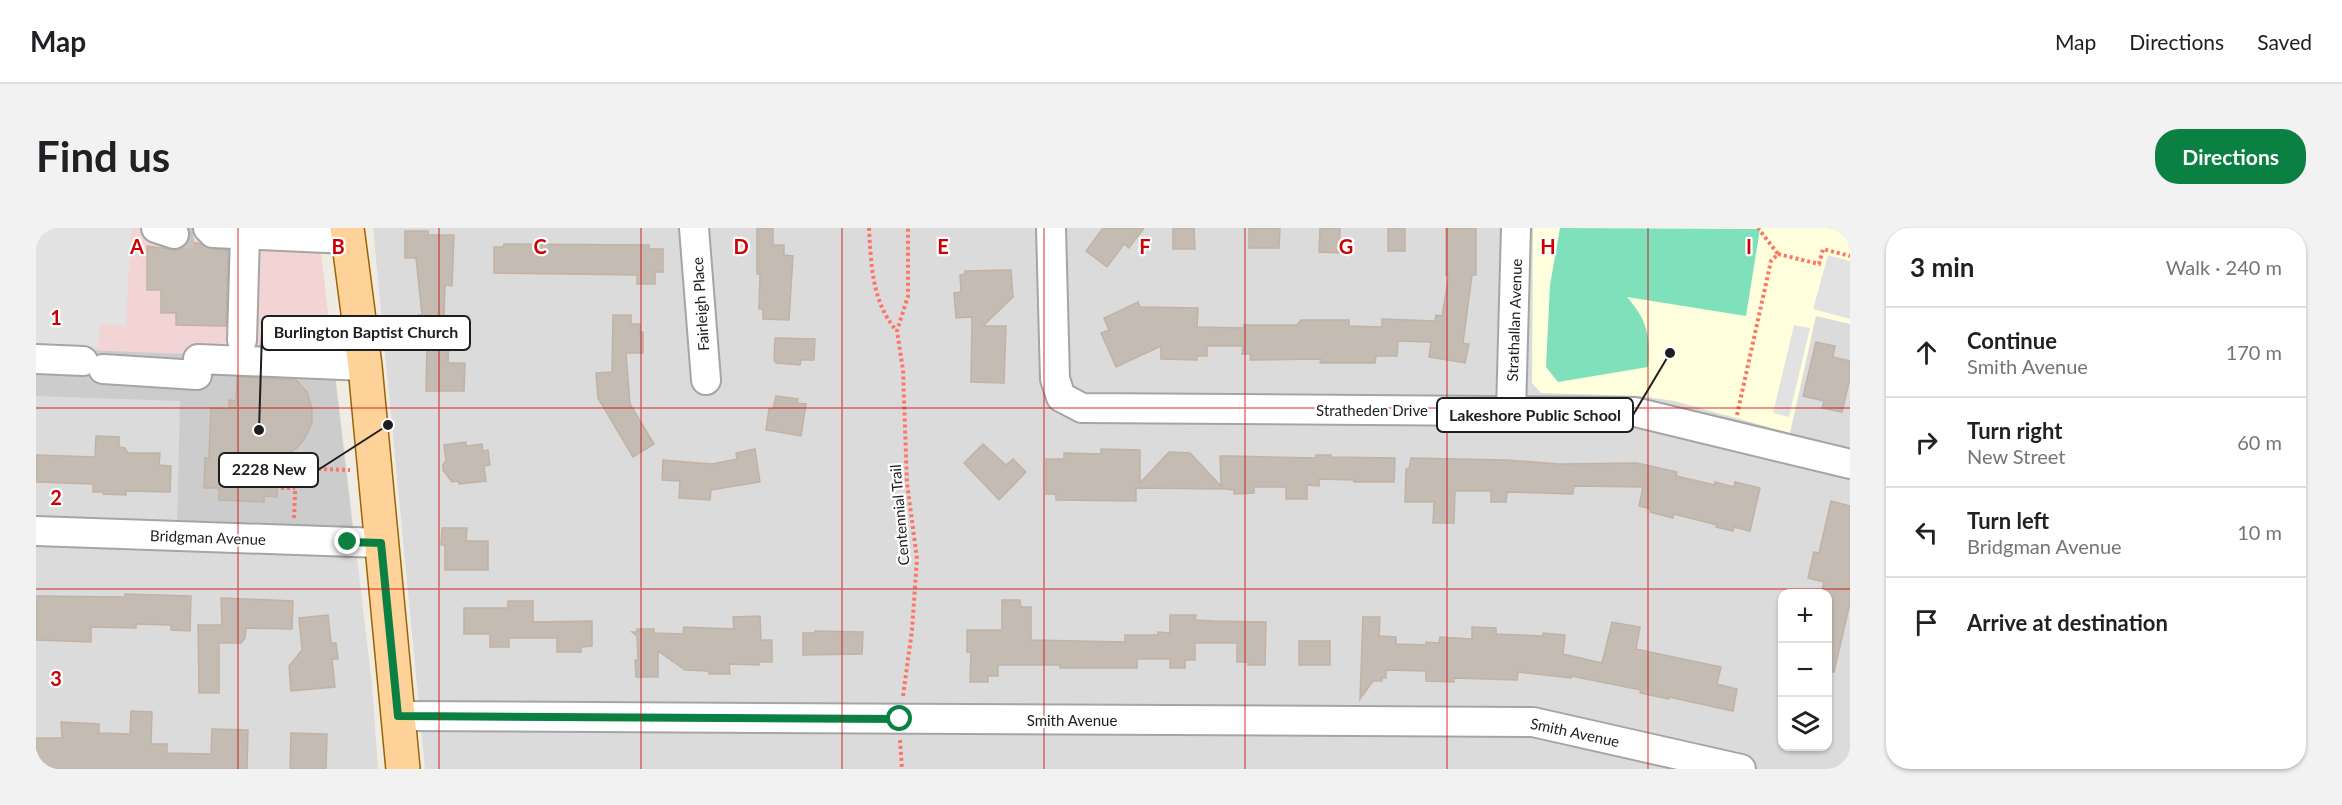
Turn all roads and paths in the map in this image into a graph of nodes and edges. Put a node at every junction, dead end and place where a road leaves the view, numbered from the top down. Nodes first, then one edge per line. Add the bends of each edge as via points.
1 (694, 228) edge
2 (869, 228) edge
3 (908, 228) edge
4 (1051, 228) edge
5 (1516, 228) edge
6 (1758, 228) edge
7 (189, 232) edge
8 (348, 233) edge
9 (245, 235) junction
10 (1778, 254) junction
11 (1850, 256) edge
12 (897, 331) junction
13 (242, 340) dead end
14 (36, 359) edge
15 (364, 366) junction
16 (706, 380) dead end
17 (1511, 412) junction
18 (1733, 435) junction
19 (1850, 464) edge
20 (258, 467) dead end
21 (296, 468) junction
22 (374, 471) junction
23 (281, 488) dead end
24 (295, 488) junction
25 (36, 531) edge
26 (293, 540) junction
27 (381, 543) junction
28 (398, 716) junction
29 (900, 719) junction
30 (403, 769) edge
31 (902, 769) edge
32 (1741, 769) edge

1 - 16 street, Fairleigh Place
2 - 12 path, Centennial Trail via 877,293 885,317
3 - 12 path, Centennial Trail via 909,296
4 - 17 street, Stratheden Drive via 1055,379 1060,397 1082,408
5 - 17 street, Strathallan Avenue
6 - 10 path
7 - 9 street
8 - 9 street
8 - 15 main road
9 - 13 street
10 - 11 path via 1819,264 1823,249
10 - 18 path via 1771,261
12 - 29 path, Centennial Trail via 903,370 907,483 917,559
14 - 15 street via 93,365
15 - 22 main road
17 - 18 street, Stratheden Drive via 1635,412
18 - 19 street, Stratheden Drive
20 - 21 path
21 - 22 path
21 - 24 path
22 - 27 main road
23 - 24 path
24 - 26 path
25 - 26 street, Bridgman Avenue
26 - 27 street, Bridgman Avenue
27 - 28 main road
28 - 29 street, Smith Avenue
28 - 30 main road
29 - 31 path, Centennial Trail
29 - 32 street, Smith Avenue via 1533,722

